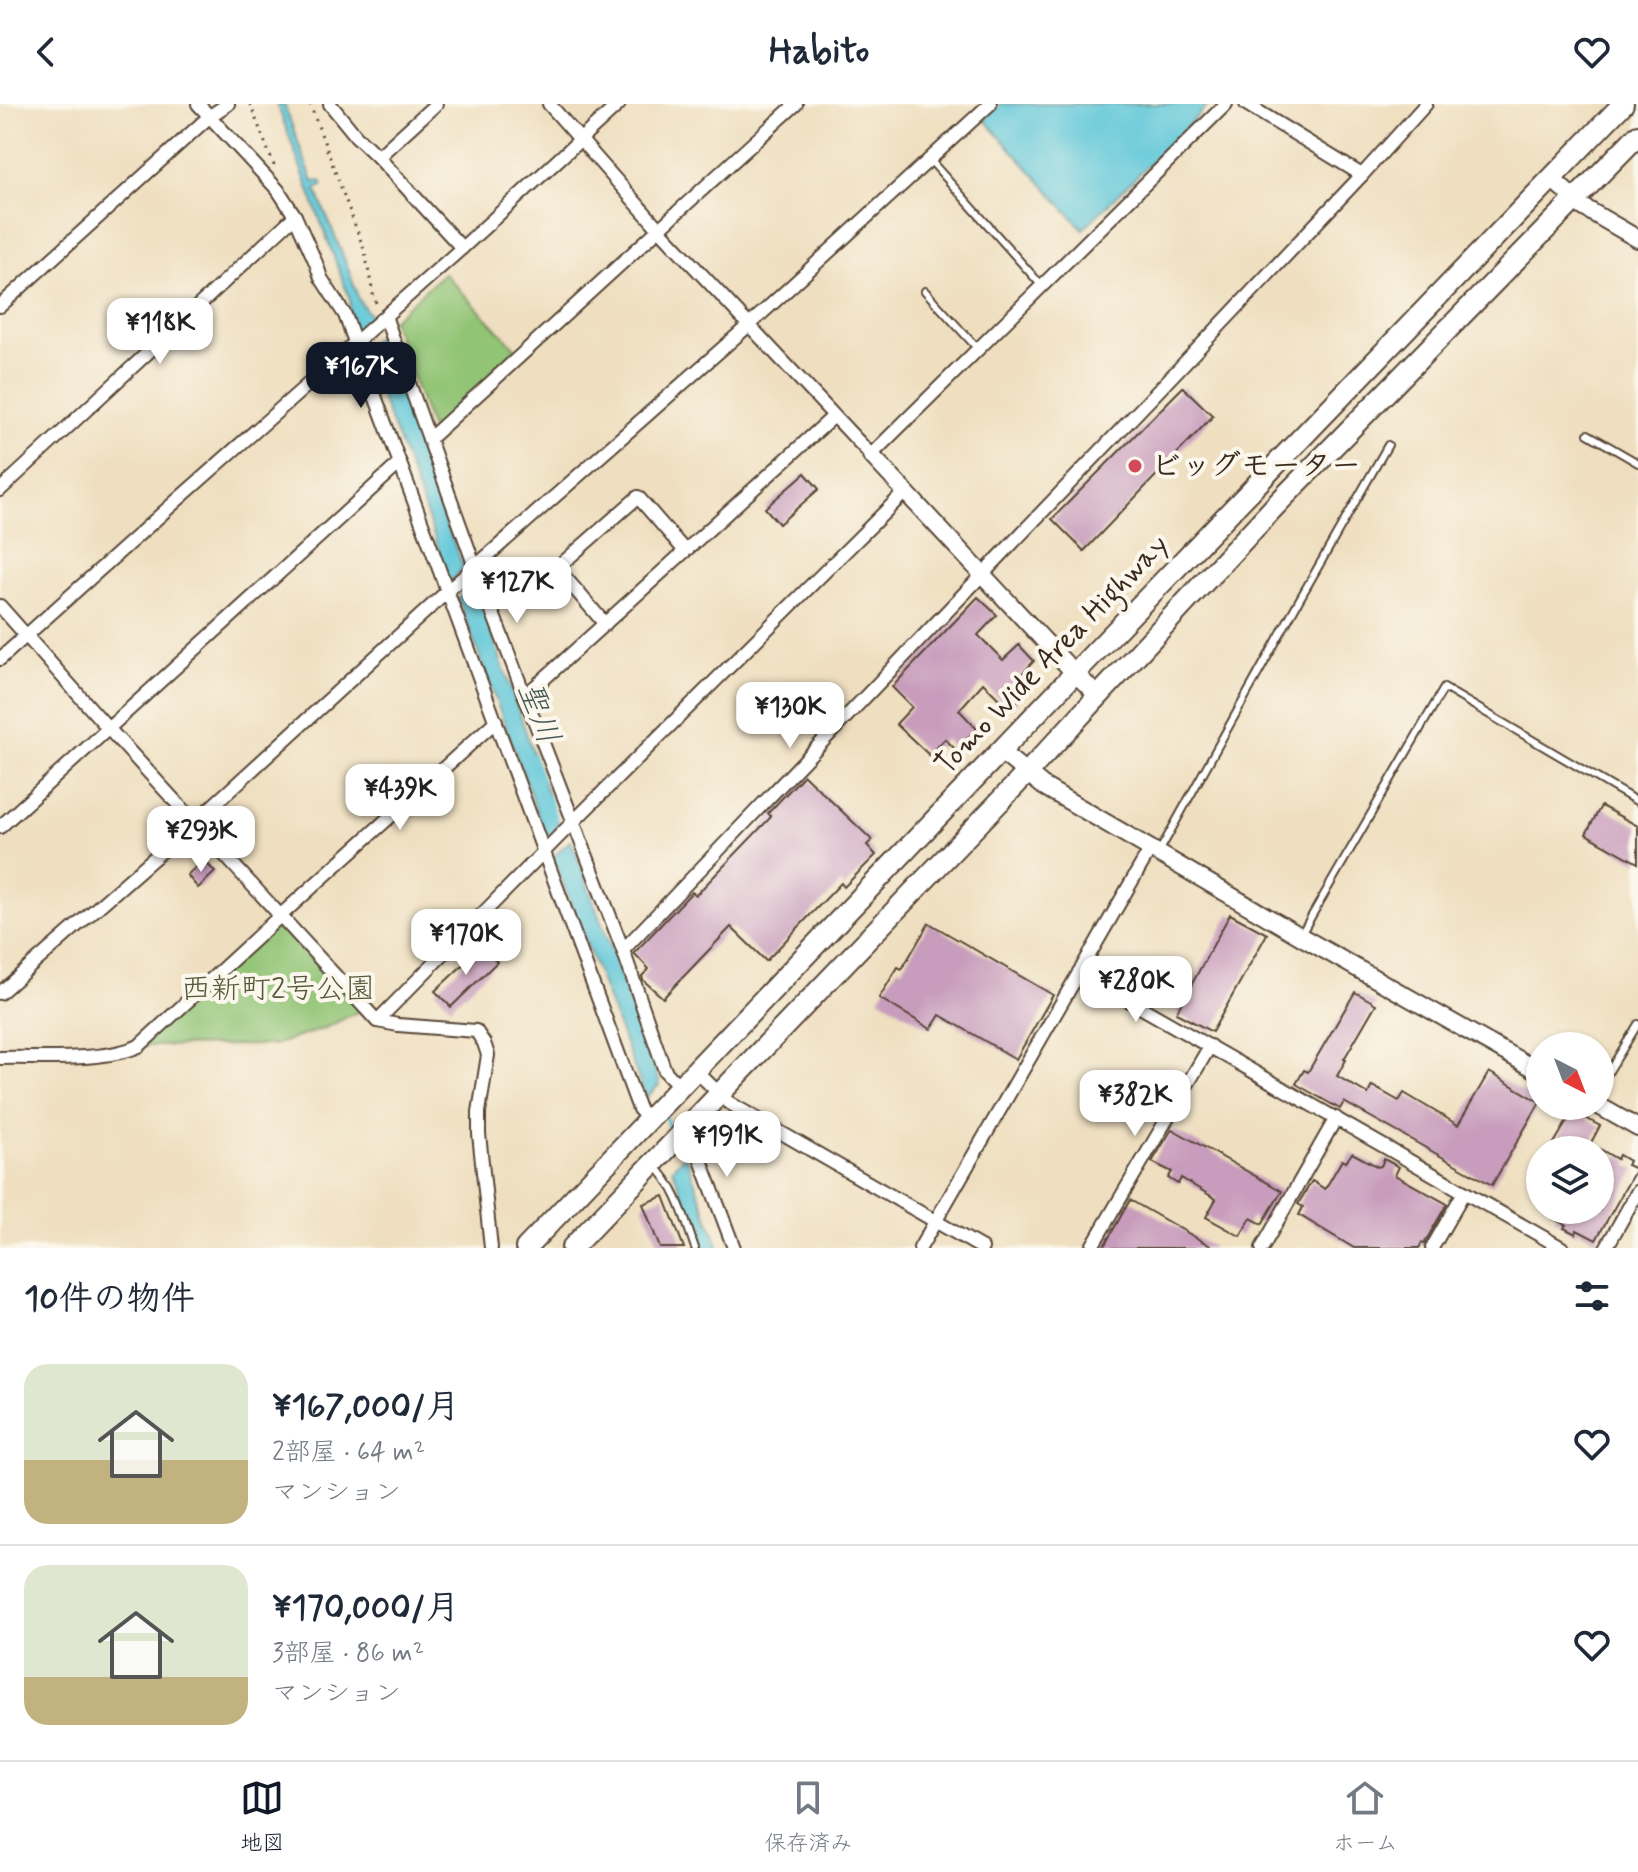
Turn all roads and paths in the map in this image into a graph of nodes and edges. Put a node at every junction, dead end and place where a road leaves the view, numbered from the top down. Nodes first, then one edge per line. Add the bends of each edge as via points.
1 (198, 104) edge
2 (228, 104) edge
3 (250, 104) edge
4 (310, 104) edge
5 (330, 104) edge
6 (436, 104) edge
7 (549, 104) edge
8 (619, 104) edge
9 (796, 104) edge
10 (990, 104) edge
11 (1226, 104) edge
12 (1246, 104) edge
13 (1407, 104) edge
14 (1623, 104) edge
15 (1422, 108) edge
16 (210, 116) junction
17 (1638, 135) edge
18 (581, 140) junction
19 (378, 157) junction
20 (930, 160) junction
21 (278, 174) dead end
22 (1362, 175) junction
23 (1551, 178) junction
24 (1575, 200) junction
25 (295, 216) junction
26 (659, 229) junction
27 (1638, 239) edge
28 (462, 248) junction
29 (1042, 286) junction
30 (925, 291) dead end
31 (0, 306) edge
32 (380, 321) junction
33 (749, 325) junction
34 (357, 342) junction
35 (978, 349) junction
36 (834, 416) junction
37 (1588, 434) dead end
38 (429, 439) junction
39 (1388, 445) dead end
40 (871, 455) junction
41 (400, 463) junction
42 (1638, 463) edge
43 (0, 490) edge
44 (905, 492) junction
45 (685, 551) junction
46 (473, 568) junction
47 (983, 575) junction
48 (449, 590) junction
49 (0, 606) edge
50 (605, 624) junction
51 (27, 636) junction
52 (0, 659) edge
53 (1075, 673) junction
54 (525, 696) junction
55 (1098, 696) junction
56 (496, 721) junction
57 (108, 728) junction
58 (1001, 752) junction
59 (1026, 774) junction
60 (1638, 802) edge
61 (195, 822) junction
62 (571, 825) junction
63 (0, 827) edge
64 (547, 849) junction
65 (1155, 850) junction
66 (280, 916) junction
67 (1300, 936) junction
68 (623, 950) junction
69 (1079, 972) junction
70 (0, 993) edge
71 (377, 1021) junction
72 (1638, 1024) edge
73 (1210, 1046) junction
74 (0, 1058) edge
75 (1614, 1063) edge
76 (1526, 1064) edge
77 (696, 1071) junction
78 (674, 1093) junction
79 (719, 1094) junction
80 (1614, 1114) edge
81 (1336, 1118) junction
82 (650, 1119) junction
83 (1638, 1128) edge
84 (684, 1130) junction
85 (658, 1158) junction
86 (1638, 1191) edge
87 (1464, 1192) junction
88 (935, 1221) junction
89 (491, 1248) edge
90 (526, 1248) edge
91 (572, 1248) edge
92 (695, 1248) edge
93 (734, 1248) edge
94 (920, 1248) edge
95 (982, 1248) edge
96 (1091, 1248) edge
97 (1262, 1248) edge
98 (1432, 1248) edge
99 (1562, 1248) edge
100 (1606, 1248) edge

1 - 16 street
2 - 16 street
3 - 21 path
4 - 32 path via 365,252
5 - 19 street
6 - 19 street
7 - 18 street
8 - 18 street
9 - 26 street
10 - 20 street
11 - 29 street
12 - 22 street
13 - 15 street
14 - 23 highway, Tomo Wide Area Highway
15 - 22 street
16 - 25 street
16 - 31 street
17 - 24 highway, Tomo Wide Area Highway
18 - 26 street
18 - 28 street
19 - 28 street
20 - 29 lane
20 - 33 street
22 - 47 street
23 - 24 street
23 - 53 highway, Tomo Wide Area Highway
24 - 27 street
24 - 55 highway, Tomo Wide Area Highway via 1275,506
25 - 34 street via 321,278
25 - 43 street
26 - 33 street
26 - 38 street
28 - 32 street
29 - 35 street
30 - 35 lane
32 - 34 street
32 - 38 street
33 - 36 street
33 - 46 street
34 - 41 street
34 - 51 street
35 - 40 street
36 - 40 street
36 - 45 street
37 - 42 lane
38 - 46 street
39 - 65 lane
40 - 44 street
41 - 48 street
41 - 57 street
44 - 47 street
44 - 62 street
45 - 50 street
45 - 50 street via 638,497 557,568
46 - 48 street
46 - 54 street
47 - 53 street
47 - 68 street
48 - 56 street
48 - 61 street
49 - 51 street
50 - 54 street
51 - 52 street
51 - 57 street
53 - 55 street
53 - 58 highway, Tomo Wide Area Highway
54 - 62 street
55 - 59 highway, Tomo Wide Area Highway
56 - 64 street
56 - 66 street
57 - 61 street
57 - 63 street
58 - 59 street
58 - 77 highway, Tomo Wide Area Highway
59 - 65 street
59 - 79 highway, Tomo Wide Area Highway
60 - 67 lane via 1444,688
61 - 66 street
61 - 70 street
62 - 64 street
62 - 68 street
64 - 71 street
64 - 82 street via 639,1109
65 - 67 street
65 - 69 street
66 - 71 street
66 - 74 street via 139,1046 123,1053
67 - 76 street
68 - 78 street
69 - 73 street
69 - 88 street
71 - 89 street via 476,1031 484,1043 488,1055 479,1134
72 - 75 lane
73 - 81 street
73 - 96 street
77 - 78 highway, Tomo Wide Area Highway
77 - 79 street
78 - 82 highway, Tomo Wide Area Highway
79 - 84 highway, Tomo Wide Area Highway
79 - 88 street
80 - 83 street
81 - 87 street
81 - 97 street
82 - 90 highway, Tomo Wide Area Highway
84 - 85 highway, Tomo Wide Area Highway
84 - 93 street via 693,1139
85 - 91 highway, Tomo Wide Area Highway
85 - 92 lane
86 - 100 street
87 - 98 street
87 - 99 street
88 - 94 street
88 - 95 street

